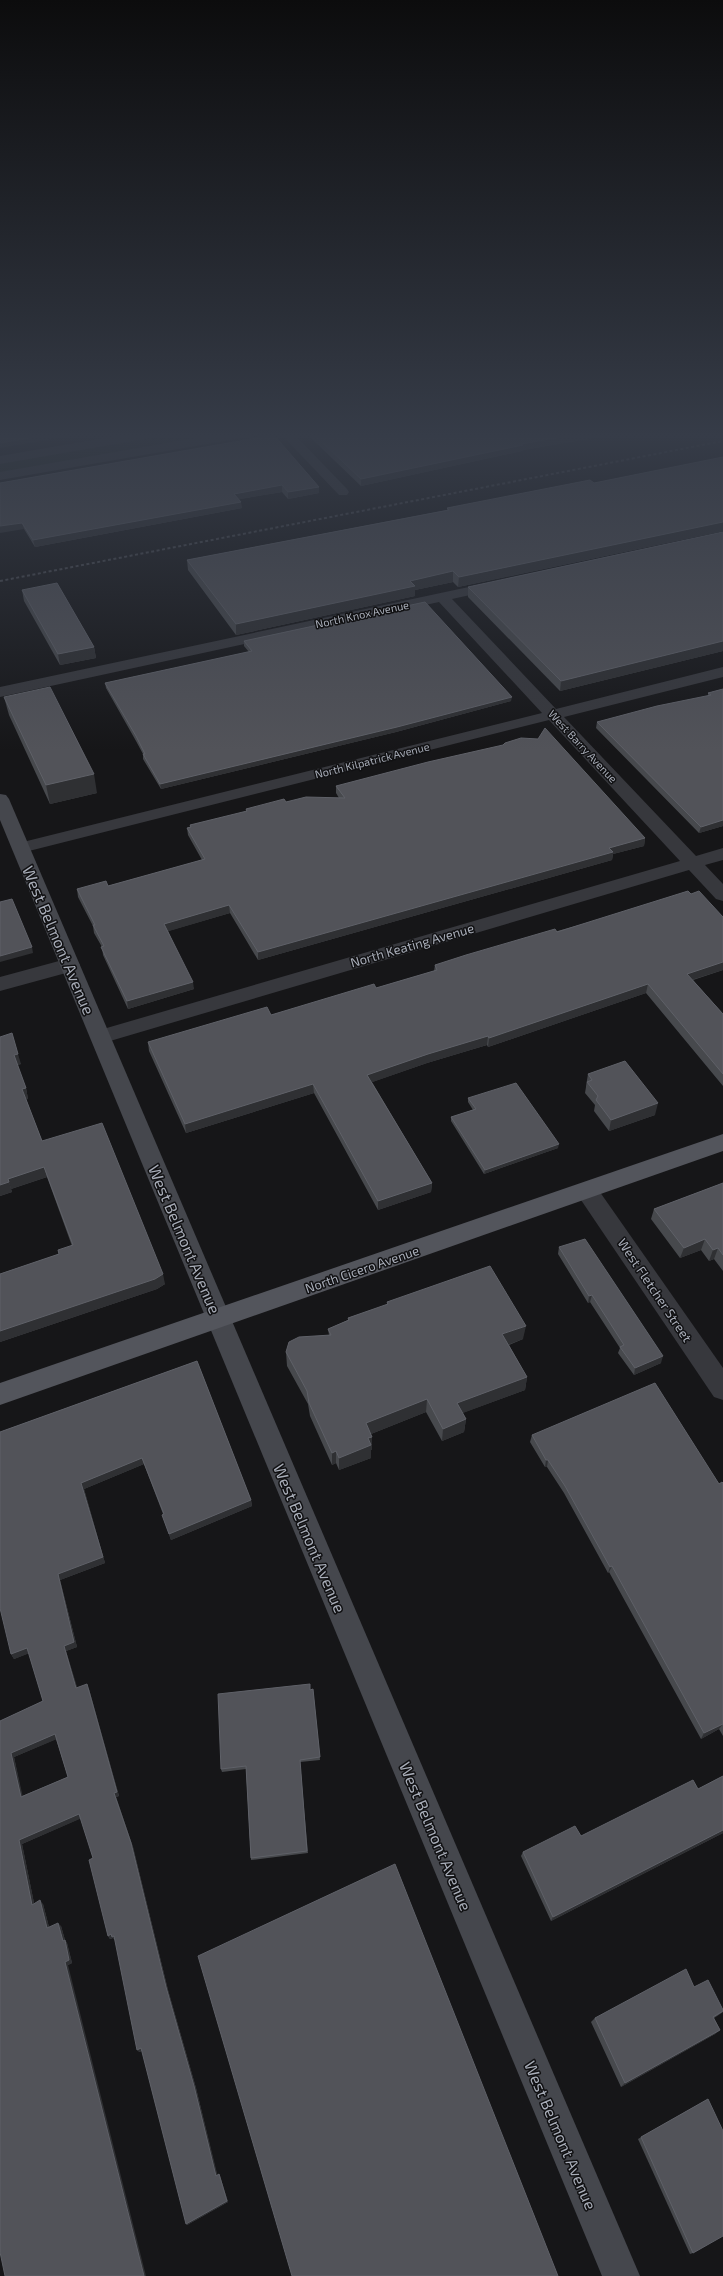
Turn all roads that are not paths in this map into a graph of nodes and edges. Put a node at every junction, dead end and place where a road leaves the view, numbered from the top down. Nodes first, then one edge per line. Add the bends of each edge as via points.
1 (512, 582) edge
2 (442, 597) junction
3 (723, 672) edge
4 (0, 692) edge
5 (553, 715) junction
6 (0, 799) edge
7 (21, 848) junction
8 (723, 854) edge
9 (693, 863) junction
10 (723, 894) edge
11 (70, 965) junction
12 (0, 984) edge
13 (100, 1037) junction
14 (723, 1142) edge
15 (587, 1190) junction
16 (218, 1320) junction
17 (723, 1389) edge
18 (0, 1394) edge
19 (621, 2276) edge

1 - 2 street, North Knox Avenue
2 - 4 street, North Knox Avenue
2 - 5 street, West Barry Avenue
3 - 5 street, North Kilpatrick Avenue
5 - 7 street, North Kilpatrick Avenue
5 - 9 street, West Barry Avenue
6 - 7 main road, West Belmont Avenue
7 - 11 main road, West Belmont Avenue
8 - 9 street, North Keating Avenue
9 - 10 street, West Barry Avenue
9 - 13 street, North Keating Avenue
11 - 12 street
11 - 13 main road, West Belmont Avenue
13 - 16 main road, West Belmont Avenue
14 - 15 main road, North Cicero Avenue
15 - 16 main road, North Cicero Avenue
15 - 17 street, West Fletcher Street
16 - 18 main road, North Cicero Avenue
16 - 19 main road, West Belmont Avenue

